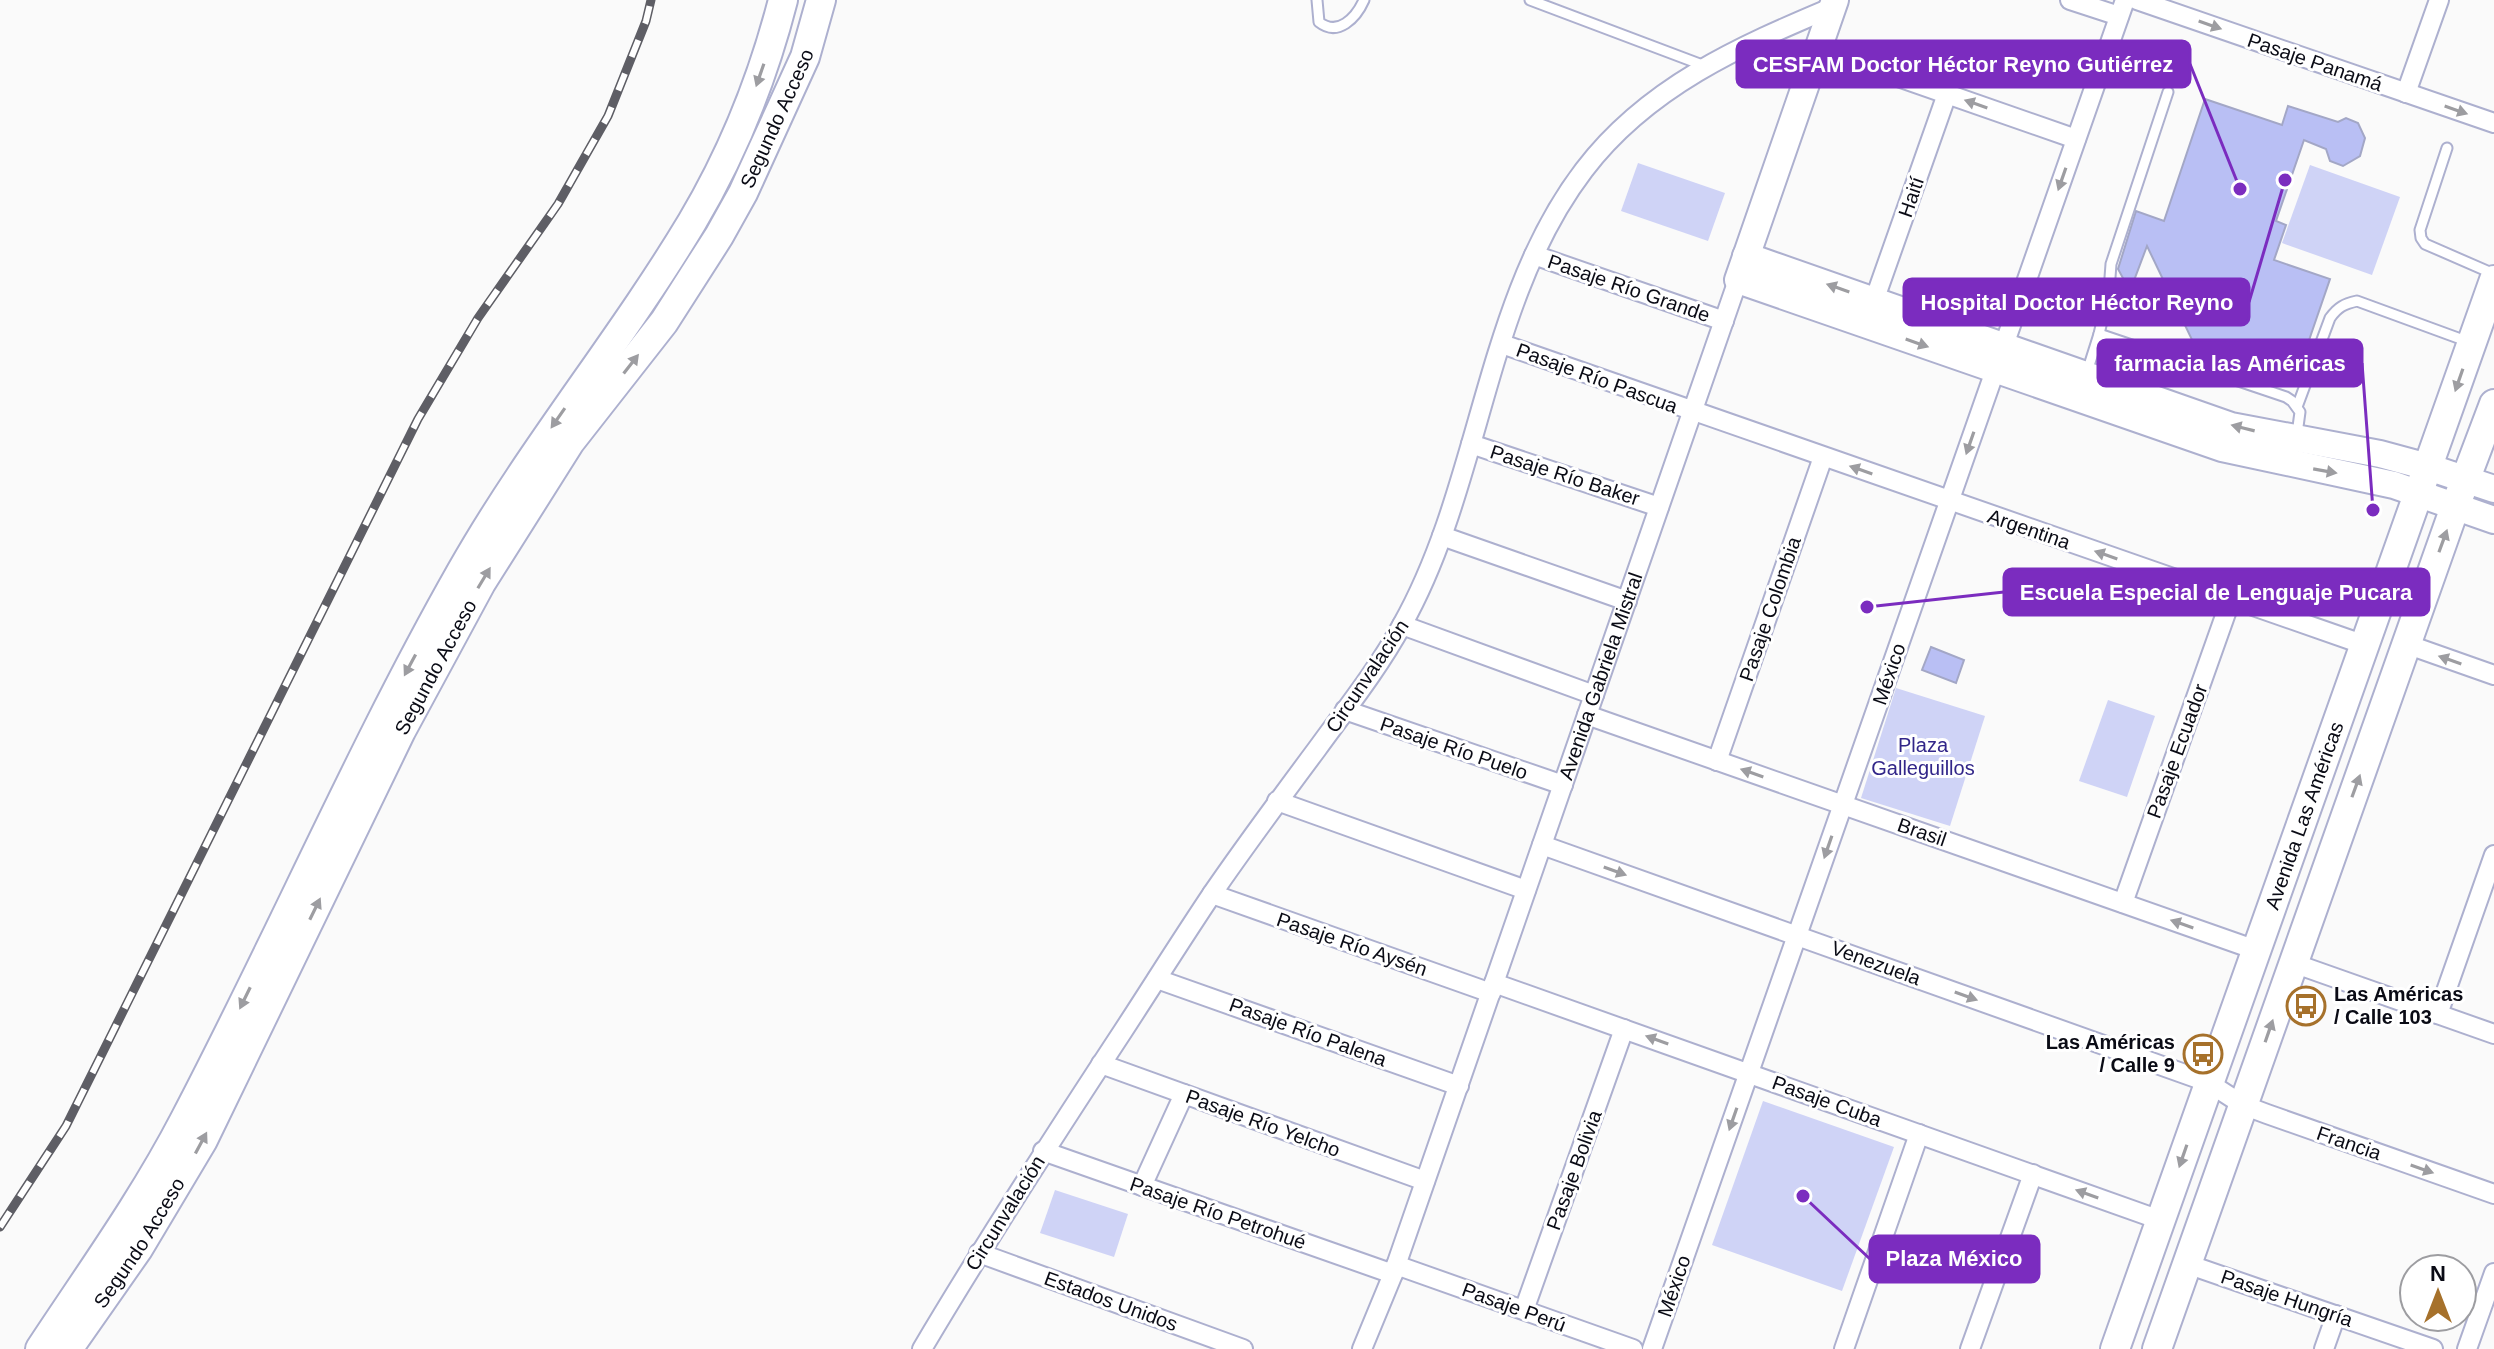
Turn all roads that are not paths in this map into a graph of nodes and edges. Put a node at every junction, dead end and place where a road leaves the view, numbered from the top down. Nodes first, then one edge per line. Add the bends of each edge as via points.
1 (783, 0) edge
2 (821, 0) edge
3 (1317, 0) edge
4 (1364, 0) edge
5 (1530, 0) edge
6 (2070, 0) edge
7 (2137, 0) edge
8 (2439, 0) edge
9 (1834, 4) edge
10 (2122, 8) edge
11 (1818, 49) junction
12 (1705, 66) junction
13 (2168, 92) dead end
14 (2406, 93) junction
15 (1947, 94) junction
16 (2494, 123) edge
17 (2076, 139) junction
18 (2447, 148) dead end
19 (1534, 255) junction
20 (1742, 268) junction
21 (2494, 274) edge
22 (2494, 280) edge
23 (1874, 301) junction
24 (1724, 321) junction
25 (2099, 334) junction
26 (2472, 343) junction
27 (1502, 344) junction
28 (2000, 358) junction
29 (2086, 375) junction
30 (2494, 404) edge
31 (2297, 407) junction
32 (1692, 412) junction
33 (1471, 444) junction
34 (2292, 452) junction
35 (1823, 457) junction
36 (2465, 479) junction
37 (2424, 480) junction
38 (2494, 489) edge
39 (1949, 501) junction
40 (1659, 507) junction
41 (2455, 507) junction
42 (2494, 520) edge
43 (1442, 536) junction
44 (2231, 599) junction
45 (1627, 601) junction
46 (1402, 625) junction
47 (2406, 644) junction
48 (2365, 645) junction
49 (2494, 675) edge
50 (1594, 695) junction
51 (1345, 710) junction
52 (1587, 715) junction
53 (1717, 761) junction
54 (1563, 785) junction
55 (1277, 801) junction
56 (1843, 805) junction
57 (1542, 845) junction
58 (2494, 855) edge
59 (1526, 890) junction
60 (1212, 894) junction
61 (2123, 903) junction
62 (1797, 936) junction
63 (2256, 950) junction
64 (2293, 963) junction
65 (1157, 979) junction
66 (1493, 988) junction
67 (2438, 1014) junction
68 (1624, 1029) junction
69 (2494, 1034) edge
70 (1101, 1064) junction
71 (1749, 1073) junction
72 (2209, 1083) junction
73 (1459, 1086) junction
74 (1184, 1094) junction
75 (2243, 1105) junction
76 (1919, 1134) junction
77 (1043, 1151) junction
78 (2033, 1174) junction
79 (1425, 1181) junction
80 (1142, 1186) junction
81 (2494, 1194) edge
82 (2160, 1220) junction
83 (979, 1253) junction
84 (2187, 1264) junction
85 (1395, 1269) junction
86 (2494, 1273) edge
87 (1524, 1310) junction
88 (2336, 1315) junction
89 (40, 1349) edge
90 (68, 1349) edge
91 (922, 1349) edge
92 (1243, 1349) edge
93 (1362, 1349) edge
94 (1633, 1349) edge
95 (1652, 1349) edge
96 (1844, 1349) edge
97 (1970, 1349) edge
98 (2115, 1349) edge
99 (2157, 1349) edge
100 (2324, 1349) edge
101 (2433, 1349) edge
102 (2467, 1349) edge

1 -> 89 main road, Segundo Acceso via 755,91 693,221 462,570 394,695 186,1118 128,1219
90 -> 2 main road, Segundo Acceso via 138,1249 203,1140 401,731 481,583 570,442 664,322 719,236 805,57
3 - 4 lane via 1319,22 1336,28
5 - 12 lane
6 - 10 street
7 -> 14 street, Pasaje Panamá
8 - 14 street
9 - 11 street, Avenida Gabriela Mistral
9 - 12 street, Circunvalación
10 - 17 street, México
11 - 15 street
11 - 20 street, Avenida Gabriela Mistral
12 - 19 street, Circunvalación via 1653,101 1606,144 1566,196
13 - 25 lane via 2111,264
14 -> 16 street, Pasaje Panamá
17 -> 15 street
15 - 23 street, Haití
17 -> 28 street, México
18 - 21 lane via 2421,238
19 - 24 street, Pasaje Río Grande
19 - 27 street, Circunvalación
23 -> 20 street
20 - 24 street, Avenida Gabriela Mistral
20 -> 28 street
22 - 26 main road, Avenida Las Américas
23 - 28 street
24 - 32 street, Avenida Gabriela Mistral
25 - 29 lane
25 - 31 lane via 2286,397
26 - 31 lane via 2357,301 2346,303 2330,318
26 -> 37 main road, Avenida Las Américas
27 - 32 street, Pasaje Río Pascua
27 - 33 street, Circunvalación
28 - 29 street
28 - 34 street via 2222,448
28 -> 39 street, México
34 -> 29 street
30 - 36 main road, Avenida Las Américas
31 - 34 lane via 2300,418
32 - 35 street, Argentina
32 - 40 street, Avenida Gabriela Mistral
33 - 40 street, Pasaje Río Baker
33 - 43 street, Circunvalación
34 - 37 street via 2380,454
39 -> 35 street, Argentina
35 - 53 street, Pasaje Colombia
36 - 37 street
36 - 38 street
36 - 41 main road, Avenida Las Américas
37 - 41 street
37 - 48 main road, Avenida Las Américas
44 -> 39 street, Argentina
39 - 56 street, México
40 - 45 street, Avenida Gabriela Mistral
41 - 42 street
47 -> 41 main road, Avenida Las Américas
43 - 45 street
43 - 46 street, Circunvalación
44 - 48 street, Argentina
44 - 61 street, Pasaje Ecuador
45 - 50 street, Avenida Gabriela Mistral
46 - 50 street
46 - 51 street, Circunvalación
49 -> 47 street
64 -> 47 main road, Avenida Las Américas
48 - 63 main road, Avenida Las Américas
50 - 52 street, Avenida Gabriela Mistral
51 - 54 street, Pasaje Río Puelo
51 - 55 street, Circunvalación
52 - 53 street, Brasil
52 - 54 street, Avenida Gabriela Mistral
56 -> 53 street, Brasil
54 - 57 street, Avenida Gabriela Mistral
55 - 59 street
55 - 60 street, Circunvalación
56 - 61 street, Brasil
56 -> 62 street, México
57 - 59 street, Avenida Gabriela Mistral
57 -> 62 street, Venezuela
58 - 67 street
59 - 66 street, Avenida Gabriela Mistral
60 - 65 street, Circunvalación
60 - 66 street, Pasaje Río Aysén
63 -> 61 street, Brasil
62 - 71 street, México
62 -> 72 street, Venezuela
63 - 72 main road, Avenida Las Américas
64 - 67 street
75 -> 64 main road, Avenida Las Américas
65 - 70 street, Circunvalación
65 - 73 street, Pasaje Río Palena
66 - 68 street, Pasaje Cuba
66 - 73 street, Avenida Gabriela Mistral
67 - 69 street
71 -> 68 street, Pasaje Cuba
68 - 87 street, Pasaje Bolivia
70 - 74 street, Pasaje Río Yelcho
70 - 77 street, Circunvalación
71 - 76 street, Pasaje Cuba
71 -> 95 street, México
72 - 75 street, Francia
72 -> 82 main road, Avenida Las Américas
73 - 79 street, Avenida Gabriela Mistral
74 - 79 street, Pasaje Río Yelcho
74 - 80 street
75 -> 81 street, Francia
75 - 84 main road, Avenida Las Américas
76 - 78 street, Pasaje Cuba
76 - 96 street
77 - 80 street, Pasaje Río Petrohué
77 - 83 street, Circunvalación
82 -> 78 street, Pasaje Cuba
78 - 97 street
79 - 85 street, Avenida Gabriela Mistral
80 - 85 street, Pasaje Río Petrohué
82 - 98 main road, Avenida Las Américas
83 - 91 street, Circunvalación
83 - 92 street, Estados Unidos
84 - 88 street, Pasaje Hungría
84 - 99 main road, Avenida Las Américas
85 - 87 street, Pasaje Perú
85 - 93 street, Avenida Gabriela Mistral
86 - 102 street
87 - 94 street, Pasaje Perú
88 - 100 street
88 - 101 street, Pasaje Hungría

